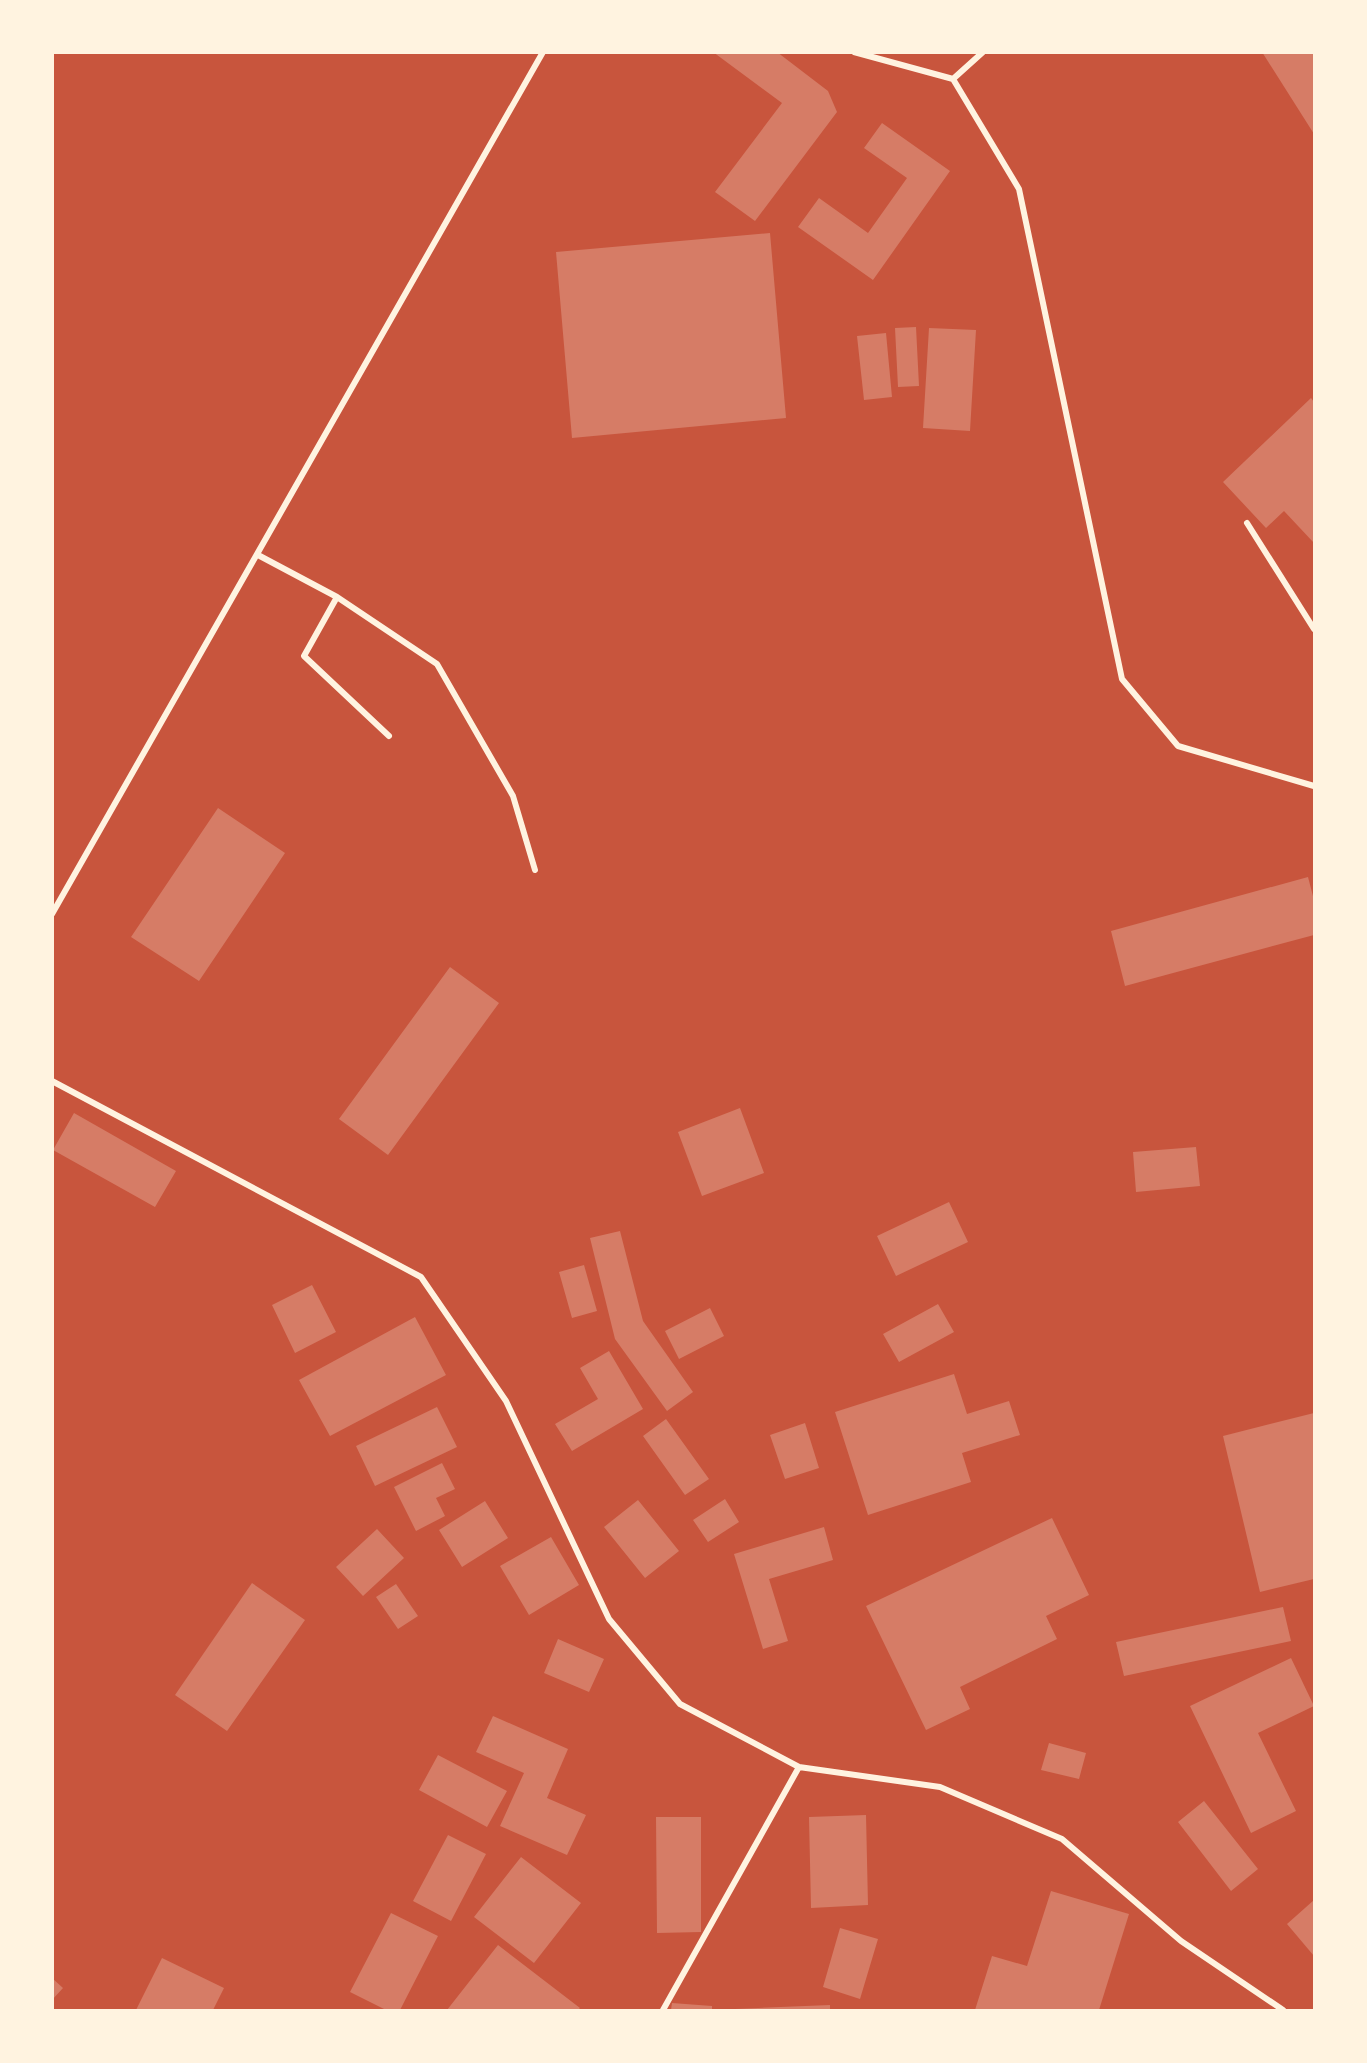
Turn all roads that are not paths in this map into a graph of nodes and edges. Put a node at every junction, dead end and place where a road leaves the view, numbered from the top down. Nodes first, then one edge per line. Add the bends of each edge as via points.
1 (543, 52) edge
2 (854, 52) edge
3 (983, 52) edge
4 (953, 79) junction
5 (1247, 523) dead end
6 (258, 555) junction
7 (337, 597) junction
8 (1314, 629) edge
9 (389, 736) dead end
10 (1314, 786) edge
11 (535, 870) dead end
12 (52, 914) edge
13 (52, 1081) edge
14 (799, 1767) junction
15 (663, 2010) edge
16 (1283, 2010) edge

1 - 6 street
2 - 4 street
3 - 4 street
4 - 10 street via 1019,189 1122,679 1178,746
5 - 8 street
6 - 7 street
6 - 12 street
7 - 9 street via 304,656
7 - 11 street via 437,664 513,796
13 - 14 street via 421,1277 506,1401 609,1619 680,1704
14 - 15 street
14 - 16 street via 940,1787 1062,1839 1181,1941

